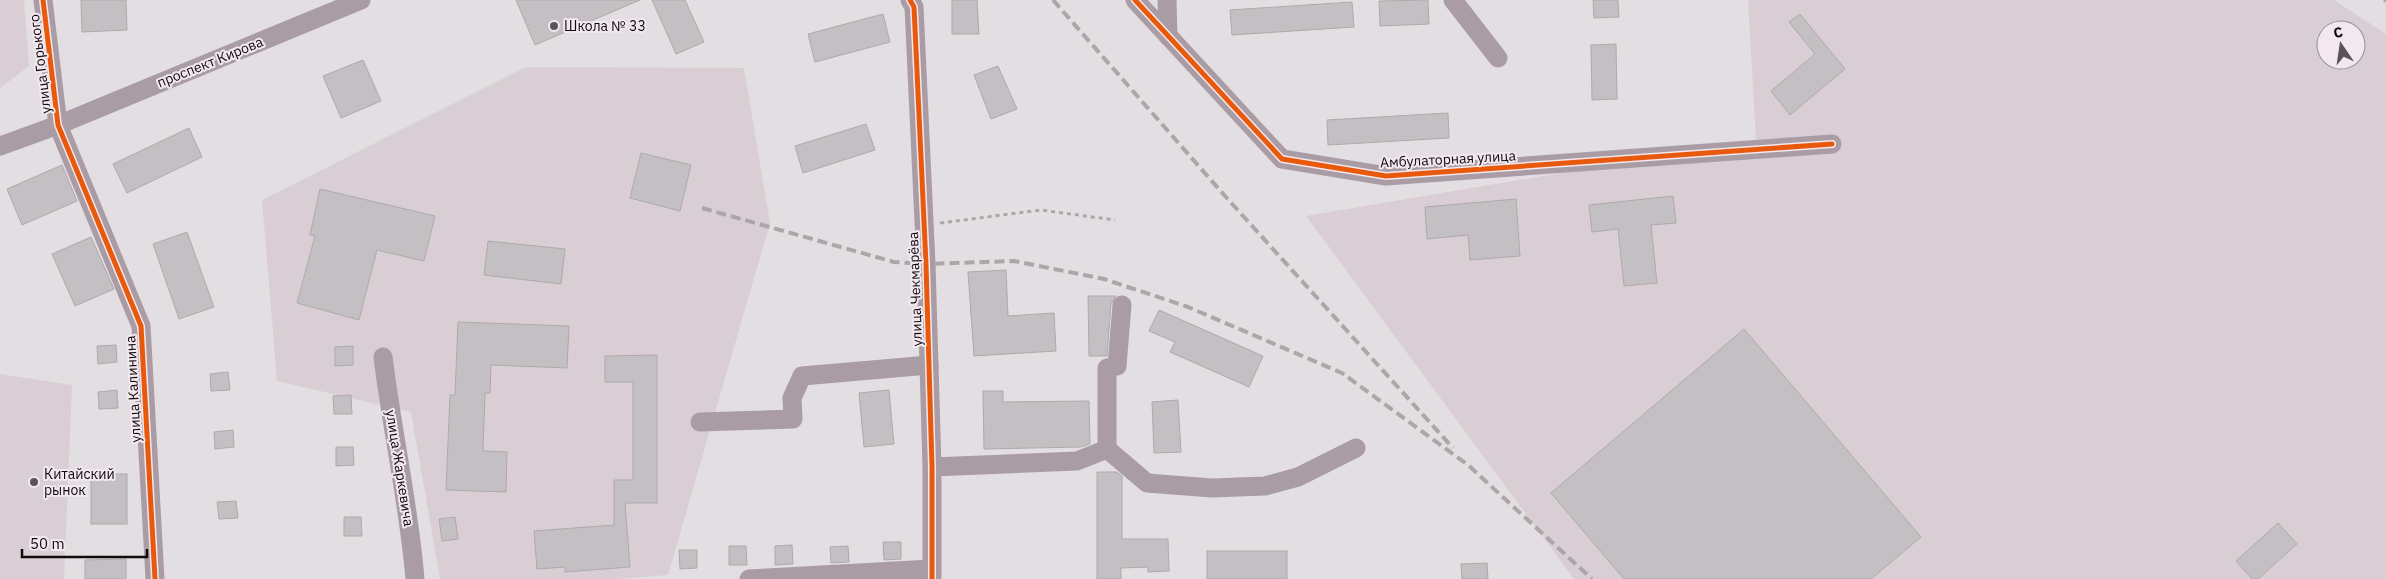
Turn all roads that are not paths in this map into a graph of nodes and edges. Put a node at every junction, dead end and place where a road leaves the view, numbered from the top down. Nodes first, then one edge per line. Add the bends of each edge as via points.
1 (43, 0) edge
2 (361, 0) edge
3 (910, 0) edge
4 (1135, 0) edge
5 (1167, 0) edge
6 (1453, 0) edge
7 (1168, 36) junction
8 (1498, 58) dead end
9 (58, 125) junction
10 (1832, 144) dead end
11 (0, 146) edge
12 (1122, 305) dead end
13 (383, 357) dead end
14 (929, 365) junction
15 (700, 422) dead end
16 (1356, 448) dead end
17 (1107, 449) junction
18 (932, 468) junction
19 (931, 574) edge
20 (155, 579) edge
21 (415, 579) edge
22 (750, 579) edge

1 - 9 street, улица Горького
2 - 9 street, проспект Кирова
3 - 14 street, улица Чекмарёва via 914,7
4 - 7 street, Амбулаторная улица
5 - 7 street
6 - 8 street
7 - 10 street, Амбулаторная улица via 1282,160 1386,176
9 - 11 street, проспект Кирова
9 - 20 street, улица Калинина via 141,326
12 - 17 street via 1117,366 1107,368
13 - 21 street, улица Жаркевича via 392,429 412,538
14 - 15 street via 802,376 792,398 793,419
14 - 18 street, улица Чекмарёва
16 - 17 street via 1298,476 1265,486 1212,488 1147,483
17 - 18 street via 1077,461
18 - 19 street, улица Чекмарёва
19 - 22 street

